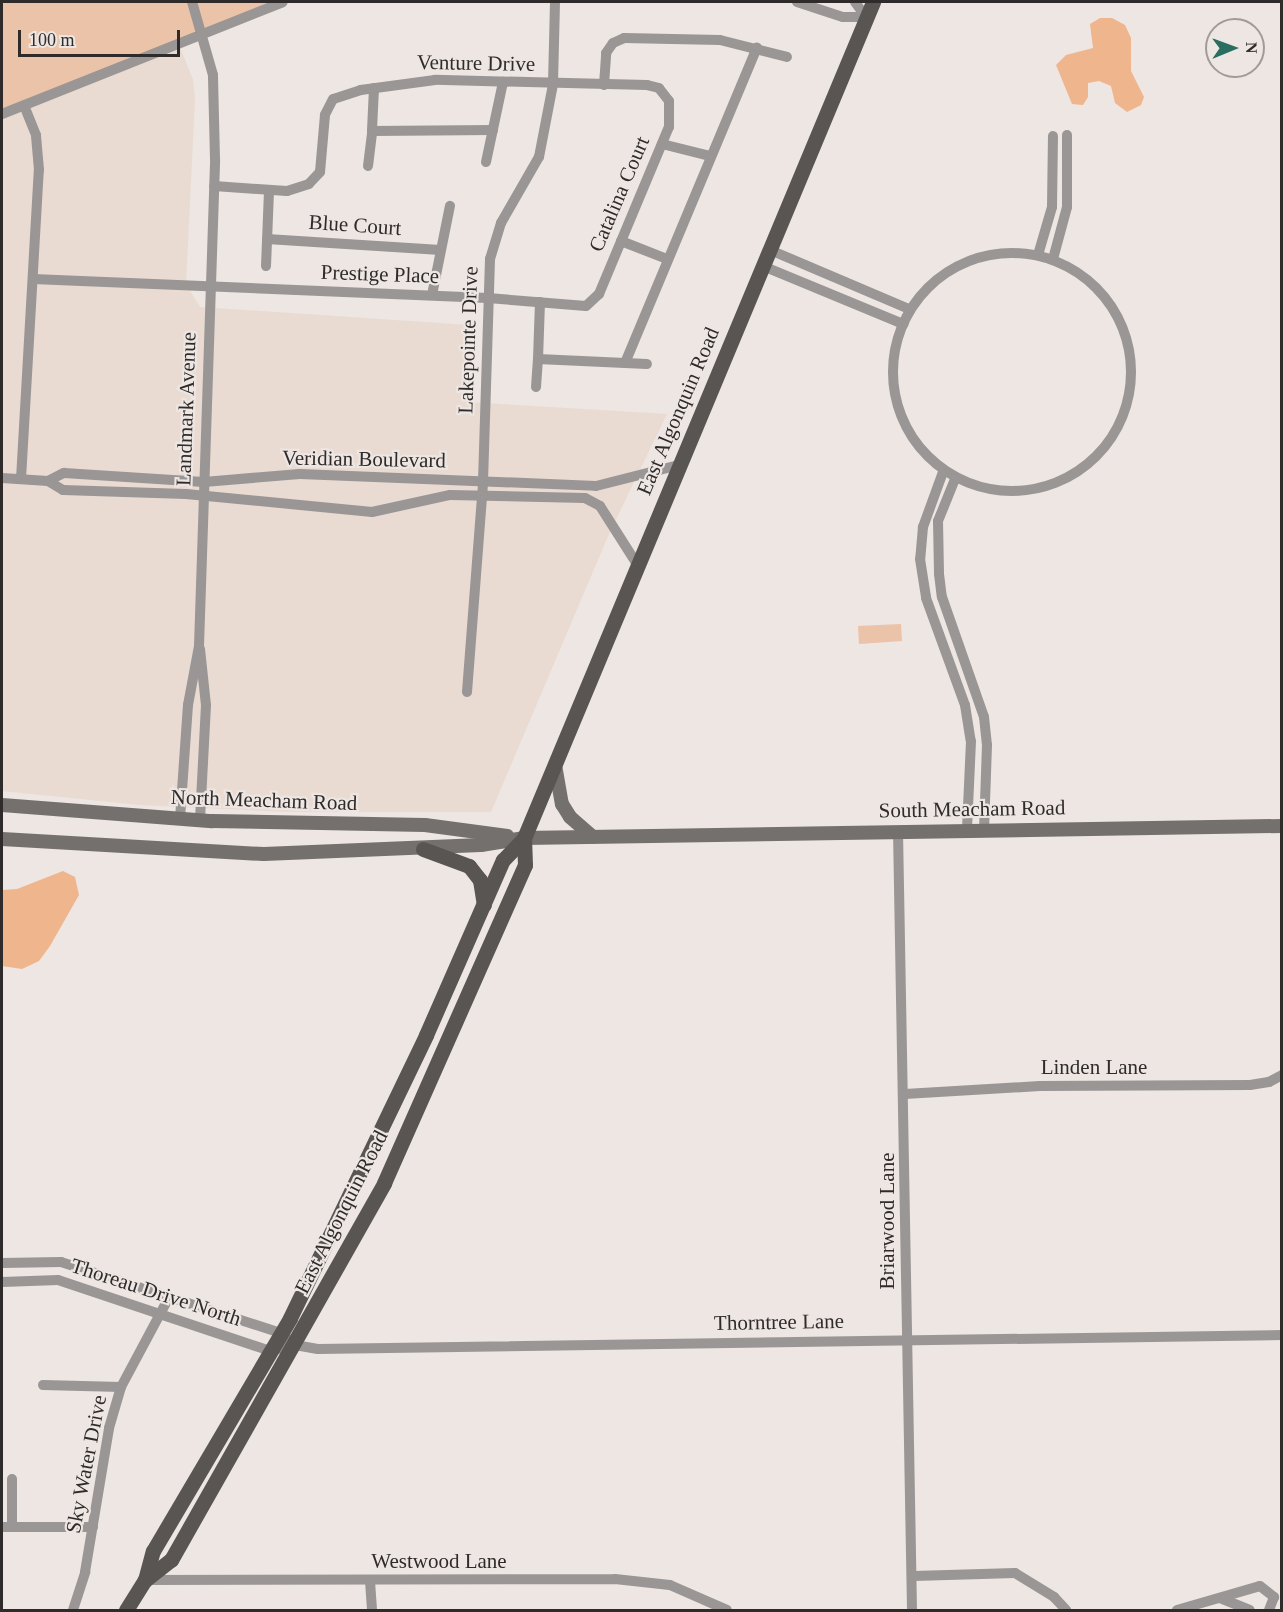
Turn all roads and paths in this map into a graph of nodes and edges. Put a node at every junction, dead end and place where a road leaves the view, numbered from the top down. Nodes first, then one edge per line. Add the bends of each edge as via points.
1 (192, 2) edge
2 (283, 2) edge
3 (555, 2) edge
4 (797, 2) edge
5 (855, 2) edge
6 (873, 2) edge
7 (866, 17) junction
8 (201, 32) junction
9 (757, 48) junction
10 (787, 57) dead end
11 (503, 82) junction
12 (553, 84) junction
13 (604, 85) junction
14 (374, 88) junction
15 (664, 92) joint
16 (24, 105) junction
17 (2, 114) edge
18 (493, 130) junction
19 (372, 131) junction
20 (1067, 135) dead end
21 (1053, 136) dead end
22 (662, 144) junction
23 (710, 156) junction
24 (486, 162) dead end
25 (368, 166) dead end
26 (213, 186) junction
27 (269, 190) junction
28 (450, 206) dead end
29 (267, 239) junction
30 (621, 242) junction
31 (441, 250) junction
32 (770, 250) junction
33 (1038, 255) junction
34 (668, 259) junction
35 (1053, 259) junction
36 (266, 266) dead end
37 (763, 266) junction
38 (33, 279) junction
39 (209, 288) junction
40 (432, 295) junction
41 (488, 298) junction
42 (540, 302) junction
43 (586, 306) joint
44 (909, 309) junction
45 (903, 324) junction
46 (538, 359) junction
47 (625, 363) junction
48 (647, 364) dead end
49 (536, 387) dead end
50 (679, 465) junction
51 (944, 472) junction
52 (2, 478) edge
53 (21, 479) junction
54 (955, 479) junction
55 (48, 482) junction
56 (204, 482) junction
57 (483, 482) junction
58 (482, 495) junction
59 (204, 496) junction
60 (637, 564) junction
61 (199, 646) junction
62 (467, 692) dead end
63 (555, 765) junction
64 (2, 805) edge
65 (180, 819) junction
66 (200, 820) junction
67 (1281, 826) edge
68 (984, 829) junction
69 (968, 830) junction
70 (898, 831) junction
71 (664, 835) joint
72 (593, 837) junction
73 (524, 838) junction
74 (2, 839) edge
75 (423, 849) junction
76 (484, 905) junction
77 (1281, 1075) edge
78 (905, 1094) junction
79 (2, 1263) edge
80 (2, 1282) edge
81 (168, 1299) junction
82 (162, 1316) junction
83 (281, 1333) junction
84 (1281, 1335) edge
85 (907, 1340) junction
86 (295, 1345) junction
87 (270, 1351) junction
88 (43, 1385) dead end
89 (121, 1387) junction
90 (12, 1479) dead end
91 (7, 1527) edge
92 (93, 1527) junction
93 (914, 1576) junction
94 (145, 1580) junction
95 (370, 1581) junction
96 (1220, 1598) junction
97 (73, 1611) edge
98 (126, 1611) edge
99 (372, 1611) edge
100 (727, 1611) edge
101 (912, 1611) edge
102 (1066, 1611) edge
103 (1177, 1611) edge
104 (1250, 1611) edge
105 (1269, 1611) edge

1 - 8 street, Landmark Avenue
2 - 8 street
3 - 12 street, Lakepointe Drive
4 - 7 street via 843,17
5 - 7 street
6 - 7 main road, East Algonquin Road
7 - 32 main road, East Algonquin Road
8 - 16 street
8 - 26 street, Landmark Avenue via 213,75
9 - 10 street
9 - 13 street via 720,40 624,38 613,43 606,53
9 - 23 street
11 - 12 street, Venture Drive
11 - 14 street, Venture Drive via 435,80
11 - 18 street
12 - 13 street, Venture Drive
12 - 41 street, Lakepointe Drive via 539,157 498,231 490,259
13 - 15 street, Venture Drive via 647,85
14 - 19 street
14 - 27 street, Venture Drive via 333,99 325,115 320,172 309,184 287,191
15 - 22 street, Catalina Court via 671,115
16 - 17 street
16 - 38 street via 36,135 39,170
18 - 19 street
18 - 24 street
19 - 25 street
20 - 35 street via 1067,207
21 - 33 street via 1052,207
22 - 23 street
22 - 30 street, Catalina Court
23 - 34 street
26 - 27 street, Venture Drive
26 - 39 street, Landmark Avenue
27 - 29 street
28 - 31 street
29 - 31 street, Blue Court
29 - 36 street
30 - 34 street
30 - 43 street, Catalina Court via 599,294
31 - 40 street
32 - 37 main road, East Algonquin Road
32 - 44 street
33 - 35 street
33 - 44 street via 996,253 956,266 938,278
34 - 47 street
35 - 54 street via 1083,276 1116,311 1131,370 1125,413 1103,449 1065,480 1034,489 982,486
37 - 45 street
37 - 50 main road, East Algonquin Road
38 - 39 street, Prestige Place
38 - 53 street
39 - 40 street, Prestige Place
39 - 56 street, Landmark Avenue
40 - 41 street, Prestige Place
41 - 42 street, Prestige Place
41 - 57 street, Lakepointe Drive
42 - 43 street, Prestige Place
42 - 46 street
44 - 45 street
45 - 51 street via 894,366 899,408 915,442
46 - 47 street
46 - 49 street
47 - 48 street
50 - 57 street, Veridian Boulevard via 596,486
50 - 60 main road, East Algonquin Road
51 - 54 street
51 - 69 street via 922,527 920,559 926,598 968,723
52 - 53 street, Veridian Boulevard
53 - 55 street, Veridian Boulevard
54 - 68 street via 938,521 939,574 942,597 984,717
55 - 56 street, Veridian Boulevard via 64,473
55 - 59 street, Veridian Boulevard via 63,490
56 - 57 street, Veridian Boulevard via 300,474
56 - 59 street, Landmark Avenue
57 - 58 street, Lakepointe Drive
58 - 59 street, Veridian Boulevard via 450,495 372,512
58 - 60 street, Veridian Boulevard via 585,498 600,506
58 - 62 street, Lakepointe Drive
59 - 61 street, Landmark Avenue
60 - 63 main road, East Algonquin Road
61 - 65 street, Landmark Avenue via 188,705
61 - 66 street via 205,666 206,705
63 - 72 main road via 565,809
63 - 73 main road, East Algonquin Road
64 - 65 main road, North Meacham Road
65 - 66 main road, North Meacham Road
66 - 73 main road, North Meacham Road via 425,825
67 - 68 main road, South Meacham Road
68 - 69 main road, South Meacham Road
69 - 70 main road, South Meacham Road
70 - 71 main road, South Meacham Road
70 - 78 street, Briarwood Lane
71 - 72 main road, North Meacham Road
72 - 73 main road, North Meacham Road
73 - 75 main road, North Meacham Road
73 - 76 main road, East Algonquin Road via 503,860
73 - 86 main road, East Algonquin Road via 525,865 384,1183
74 - 75 main road, North Meacham Road via 264,854
75 - 76 main road via 469,866 480,880
76 - 83 main road, East Algonquin Road via 400,1091
77 - 78 street, Linden Lane via 1250,1085 1040,1086
78 - 85 street, Briarwood Lane
79 - 81 street, Thoreau Drive North via 61,1262
80 - 82 street, Thoreau Drive North via 58,1280
81 - 82 street, Sky Water Drive
81 - 83 street, Thoreau Drive North
82 - 87 street, Thoreau Drive North
82 - 89 street, Sky Water Drive
83 - 86 street
83 - 87 main road, East Algonquin Road
84 - 85 street, Thorntree Lane
85 - 86 street, Thorntree Lane via 318,1349
85 - 93 street, Briarwood Lane
86 - 87 street
86 - 94 main road, East Algonquin Road via 171,1560
87 - 94 main road, East Algonquin Road via 153,1551
88 - 89 street
89 - 92 street, Sky Water Drive via 109,1428
90 - 91 street
91 - 92 street
92 - 97 street, Sky Water Drive
93 - 101 street, Briarwood Lane
93 - 102 street via 1015,1573 1054,1596
94 - 95 street, Westwood Lane
94 - 98 main road, East Algonquin Road
95 - 99 street
95 - 100 street, Westwood Lane via 615,1579 670,1585
96 - 103 street
96 - 104 street
96 - 105 street via 1264,1587 1274,1597

